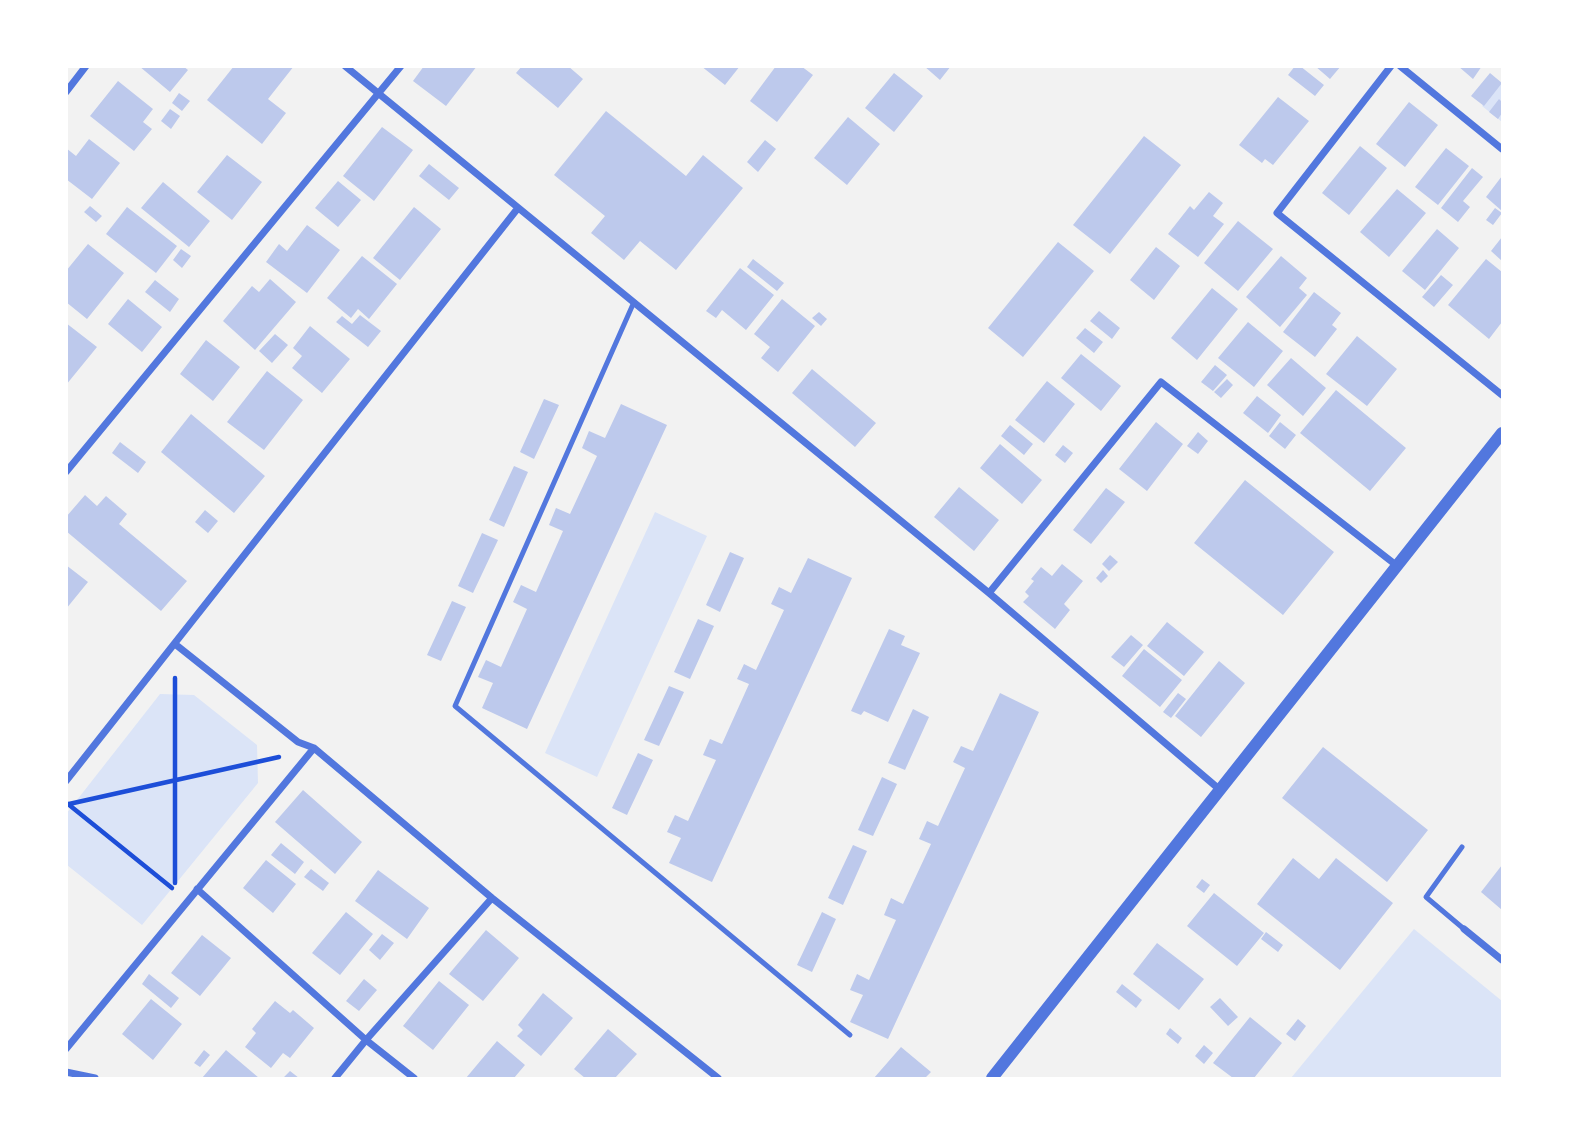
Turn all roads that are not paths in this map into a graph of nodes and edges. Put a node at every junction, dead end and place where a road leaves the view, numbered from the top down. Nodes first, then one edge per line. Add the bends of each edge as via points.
1 (86, 66) edge
2 (345, 66) edge
3 (401, 66) edge
4 (1391, 66) edge
5 (1400, 66) edge
6 (66, 92) edge
7 (379, 94) junction
8 (1503, 149) edge
9 (519, 208) junction
10 (634, 302) junction
11 (1503, 395) edge
12 (1503, 433) edge
13 (66, 472) edge
14 (1396, 565) junction
15 (989, 593) junction
16 (175, 644) junction
17 (314, 748) junction
18 (66, 781) edge
19 (1219, 789) junction
20 (1462, 847) dead end
21 (197, 889) junction
22 (492, 898) junction
23 (1464, 929) joint
24 (1503, 960) edge
25 (850, 1035) dead end
26 (366, 1040) junction
27 (66, 1049) edge
28 (66, 1072) edge
29 (95, 1079) edge
30 (335, 1079) edge
31 (414, 1079) edge
32 (718, 1079) edge
33 (992, 1079) edge

1 - 6 street
2 - 7 street
3 - 7 street
4 - 11 street via 1277,213
5 - 8 street
7 - 9 street
7 - 13 street
9 - 10 street
9 - 16 street
10 - 15 street
10 - 25 lane via 455,706
12 - 14 street
14 - 15 street via 1161,382
14 - 19 street
15 - 19 street
16 - 17 street via 298,742
16 - 18 street
17 - 21 street
17 - 22 street
19 - 33 street
20 - 23 lane via 1426,897
21 - 26 street
21 - 27 street
22 - 26 street
22 - 32 street
23 - 24 street
26 - 30 street
26 - 31 street
28 - 29 street

